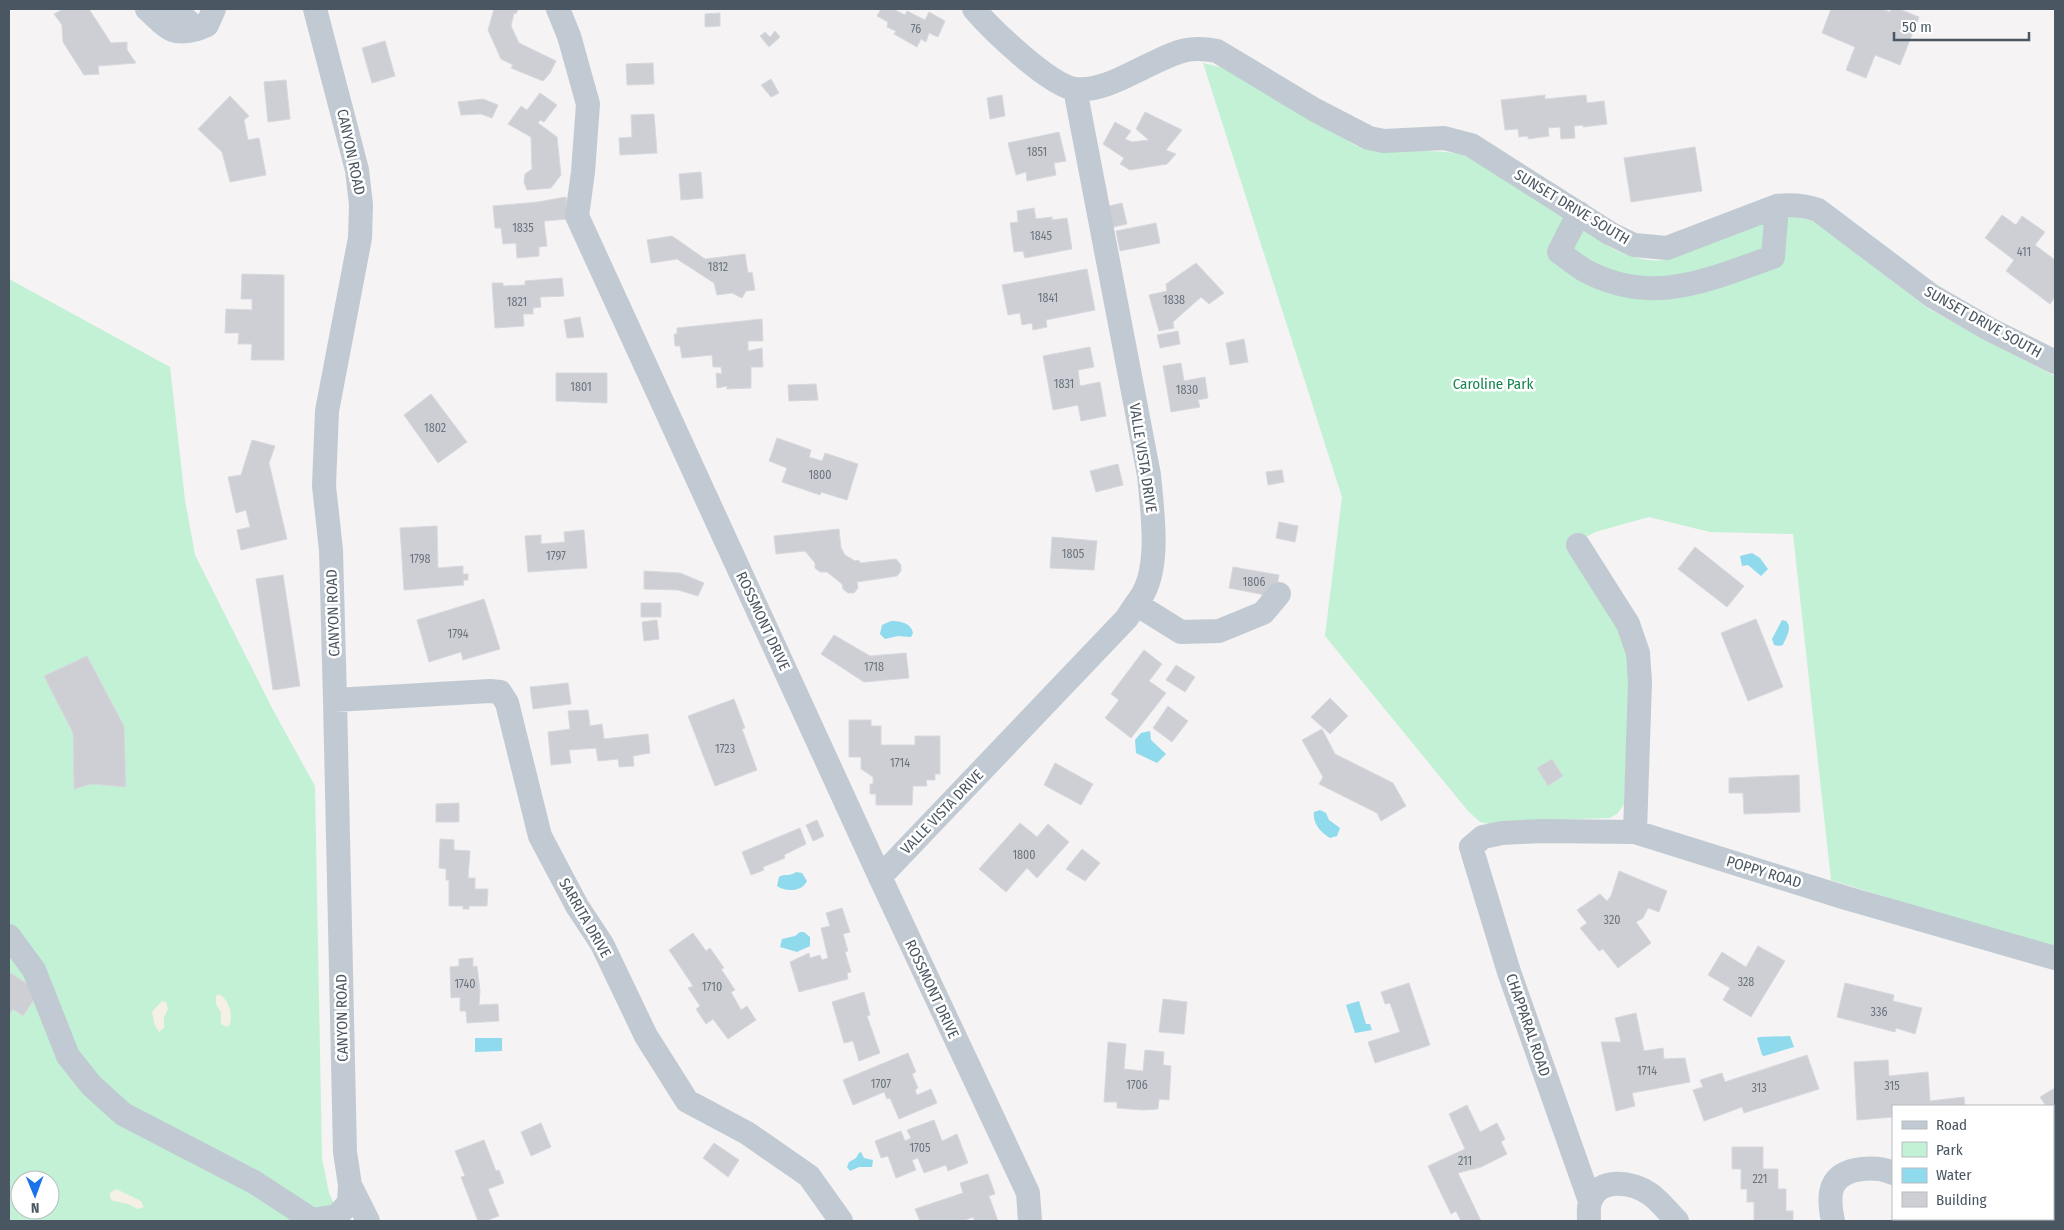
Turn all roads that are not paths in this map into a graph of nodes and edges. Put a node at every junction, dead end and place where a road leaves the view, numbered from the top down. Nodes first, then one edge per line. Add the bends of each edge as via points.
1 (147, 9) edge
2 (174, 9) edge
3 (214, 9) edge
4 (315, 9) edge
5 (558, 9) edge
6 (974, 9) edge
7 (197, 29) junction
8 (1075, 89) junction
9 (1776, 206) junction
10 (1579, 213) junction
11 (2055, 362) edge
12 (1578, 545) dead end
13 (1279, 594) dead end
14 (1136, 604) junction
15 (336, 700) junction
16 (1635, 832) junction
17 (1471, 847) joint
18 (880, 877) junction
19 (9, 936) edge
20 (2055, 958) edge
21 (1892, 1173) edge
22 (350, 1185) junction
23 (1589, 1211) edge
24 (313, 1221) edge
25 (368, 1221) edge
26 (841, 1221) edge
27 (1030, 1221) edge
28 (1677, 1221) edge
29 (1832, 1221) edge

1 - 7 street via 175,32
2 - 7 street
3 - 7 street via 207,25
4 - 15 street, CANYON ROAD via 357,170 361,205 360,238 327,411 324,486 331,550
5 - 18 street, ROSSMONT DRIVE via 570,36 588,104 577,216
6 - 8 street via 1036,68
8 - 10 street, SUNSET DRIVE SOUTH via 1107,84 1183,49 1217,51 1315,110 1369,138 1444,138 1471,145
8 - 14 street, VALLE VISTA DRIVE via 1149,475 1153,553 1145,591
9 - 10 street, SUNSET DRIVE SOUTH via 1682,244 1657,249 1620,239
9 - 10 street via 1773,257 1705,281 1654,289 1609,280 1584,270 1559,252
9 - 11 street, SUNSET DRIVE SOUTH via 1803,205 1818,210 1932,296
12 - 16 street via 1628,624 1638,653
13 - 14 street via 1262,613 1219,631 1181,632
14 - 18 street, VALLE VISTA DRIVE
15 - 22 street, CANYON ROAD via 345,1152
15 - 26 street, SARRITA DRIVE via 500,692 507,703 540,836 577,906 602,944 646,1036 687,1101 748,1133 809,1176
16 - 17 street, POPPY ROAD via 1502,833 1483,837
16 - 20 street, POPPY ROAD via 1846,898
17 - 23 street, CHAPPARAL ROAD
18 - 27 street, ROSSMONT DRIVE via 1028,1193
19 - 24 street via 34,970 68,1056 91,1085 123,1114 254,1182
21 - 29 street via 1868,1168 1839,1176 1830,1194
22 - 24 street via 348,1203 337,1216
22 - 25 street, CANYON ROAD
23 - 28 street via 1603,1188 1615,1183 1628,1184 1651,1195

